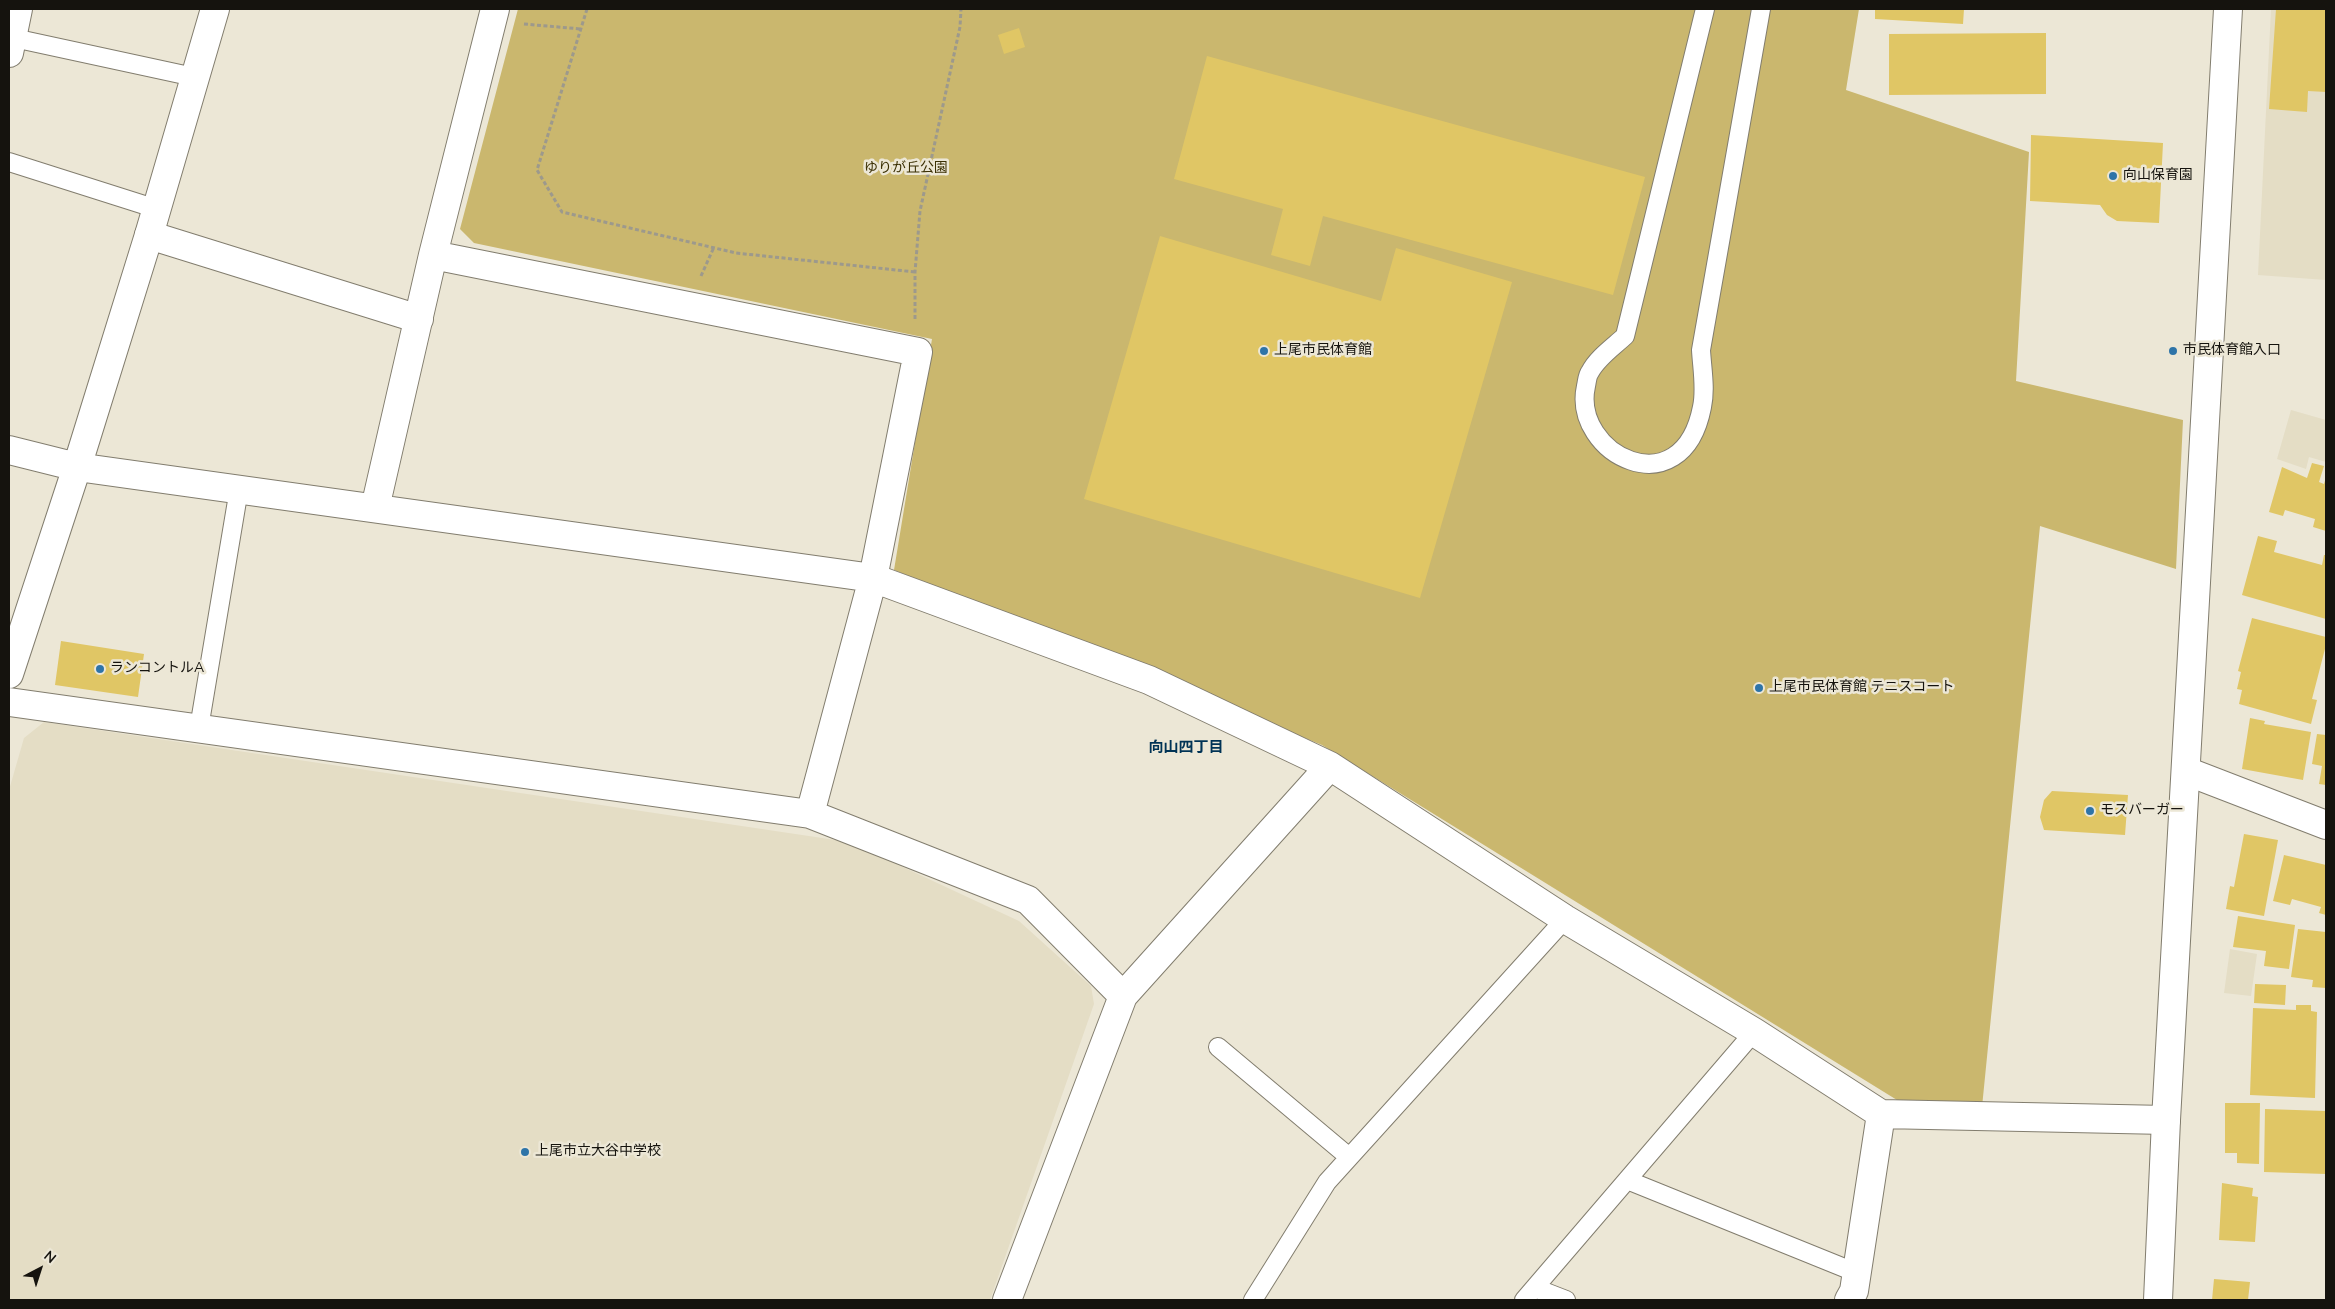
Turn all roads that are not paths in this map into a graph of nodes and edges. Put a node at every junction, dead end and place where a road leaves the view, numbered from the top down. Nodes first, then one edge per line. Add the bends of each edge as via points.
1 (18, 9) edge
2 (215, 9) edge
3 (1705, 9) edge
4 (1761, 9) edge
5 (2228, 9) edge
6 (493, 15) edge
7 (10, 43) edge
8 (194, 77) junction
9 (9, 162) edge
10 (157, 208) junction
11 (149, 235) junction
12 (433, 255) junction
13 (419, 319) junction
14 (9, 450) edge
15 (77, 467) junction
16 (238, 489) junction
17 (375, 508) junction
18 (873, 578) junction
19 (9, 674) edge
20 (9, 702) edge
21 (198, 728) junction
22 (1330, 766) junction
23 (2186, 772) junction
24 (810, 814) junction
25 (2326, 825) edge
26 (1565, 918) junction
27 (1123, 996) junction
28 (1754, 1032) junction
29 (1218, 1047) dead end
30 (1881, 1114) junction
31 (2166, 1120) junction
32 (1349, 1158) junction
33 (1627, 1180) junction
34 (1857, 1273) junction
35 (1530, 1294) edge
36 (1007, 1300) edge
37 (1253, 1300) edge
38 (1566, 1300) edge
39 (1849, 1300) edge
40 (2158, 1300) edge

1 - 7 street
2 - 8 street
3 - 4 lane via 1624,336 1589,372 1584,396 1587,416 1599,439 1619,456 1644,464 1666,462 1680,453 1689,444 1698,425 1703,404 1701,350
5 - 23 street
6 - 12 street
7 - 8 lane
8 - 10 street
9 - 10 lane
10 - 11 street
11 - 13 street
11 - 15 street
12 - 13 street
12 - 18 street via 918,352
13 - 17 street
14 - 15 street
15 - 16 street
15 - 19 street
16 - 17 street
16 - 21 lane
17 - 18 street
18 - 22 street via 1149,680
18 - 24 street
20 - 21 street
21 - 24 street
22 - 26 street
22 - 27 street
23 - 25 street
23 - 31 street
24 - 27 street via 1028,900
26 - 28 street
26 - 32 lane
27 - 36 street
28 - 30 street
28 - 33 lane
29 - 32 lane
30 - 31 street
30 - 34 street
31 - 40 street
32 - 37 lane via 1327,1182
33 - 34 lane
33 - 35 lane
34 - 39 street
35 - 38 lane

